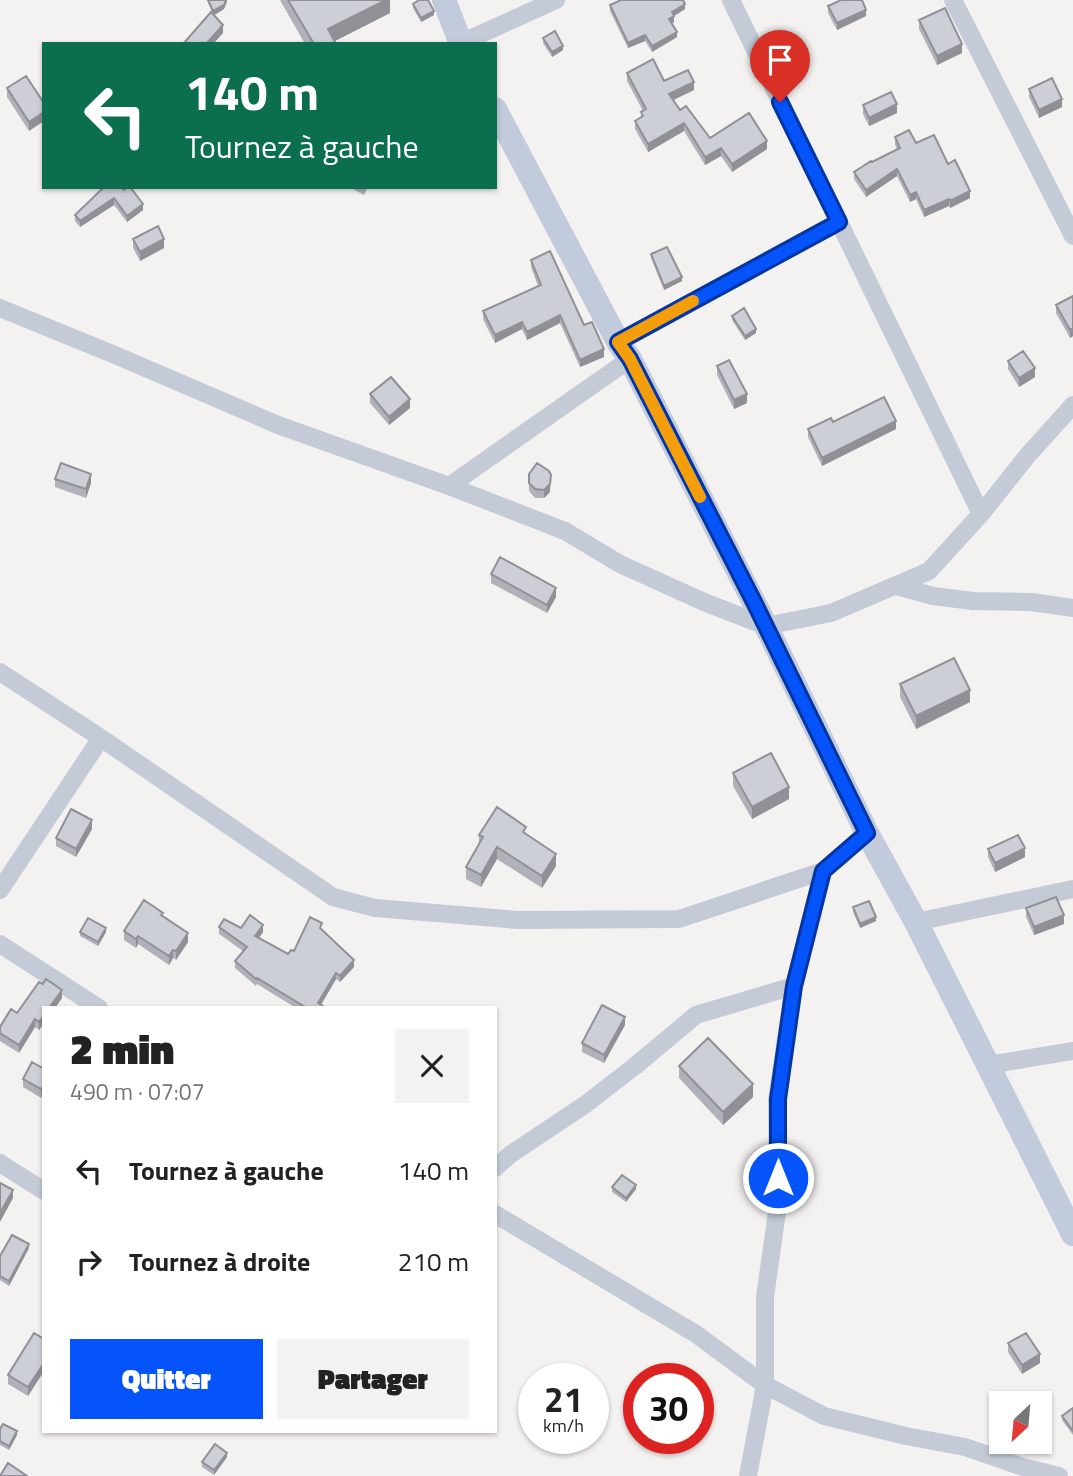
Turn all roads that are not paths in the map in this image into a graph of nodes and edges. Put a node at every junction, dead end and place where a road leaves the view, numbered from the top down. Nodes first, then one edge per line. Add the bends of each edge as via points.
1 (444, 0) edge
2 (556, 0) edge
3 (731, 0) edge
4 (953, 0) edge
5 (460, 42) edge
6 (465, 42) edge
7 (497, 113) edge
8 (839, 222) junction
9 (1073, 236) edge
10 (0, 308) edge
11 (624, 350) junction
12 (1073, 405) edge
13 (449, 486) junction
14 (981, 514) junction
15 (896, 586) junction
16 (1073, 608) edge
17 (766, 626) junction
18 (0, 672) edge
19 (101, 738) junction
20 (867, 833) junction
21 (823, 871) junction
22 (1073, 889) edge
23 (0, 890) edge
24 (916, 922) junction
25 (0, 944) edge
26 (794, 986) junction
27 (96, 1006) edge
28 (1073, 1051) edge
29 (988, 1065) junction
30 (0, 1163) edge
31 (497, 1166) edge
32 (42, 1190) edge
33 (497, 1215) edge
34 (1073, 1234) edge
35 (765, 1385) junction
36 (748, 1476) edge
37 (1059, 1476) edge

1 - 5 main road
2 - 6 street
3 - 8 street
4 - 9 street
7 - 11 main road
8 - 11 street
8 - 14 street
10 - 13 street via 278,425
11 - 13 street
11 - 17 main road
12 - 14 street
13 - 17 street via 565,531 620,564
14 - 15 street via 929,571
15 - 16 street via 973,601
15 - 17 street via 831,614
17 - 20 main road
18 - 19 street
19 - 21 street via 333,897 375,908 518,920 679,919
19 - 23 street
20 - 21 street
20 - 24 main road
21 - 26 street
22 - 24 street
24 - 29 main road
25 - 27 street
26 - 31 street via 696,1015 586,1104
26 - 35 street via 778,1099 778,1205 765,1297
28 - 29 street
29 - 34 main road
30 - 32 street
33 - 35 street via 696,1334
35 - 36 street
35 - 37 street via 824,1416 965,1447

